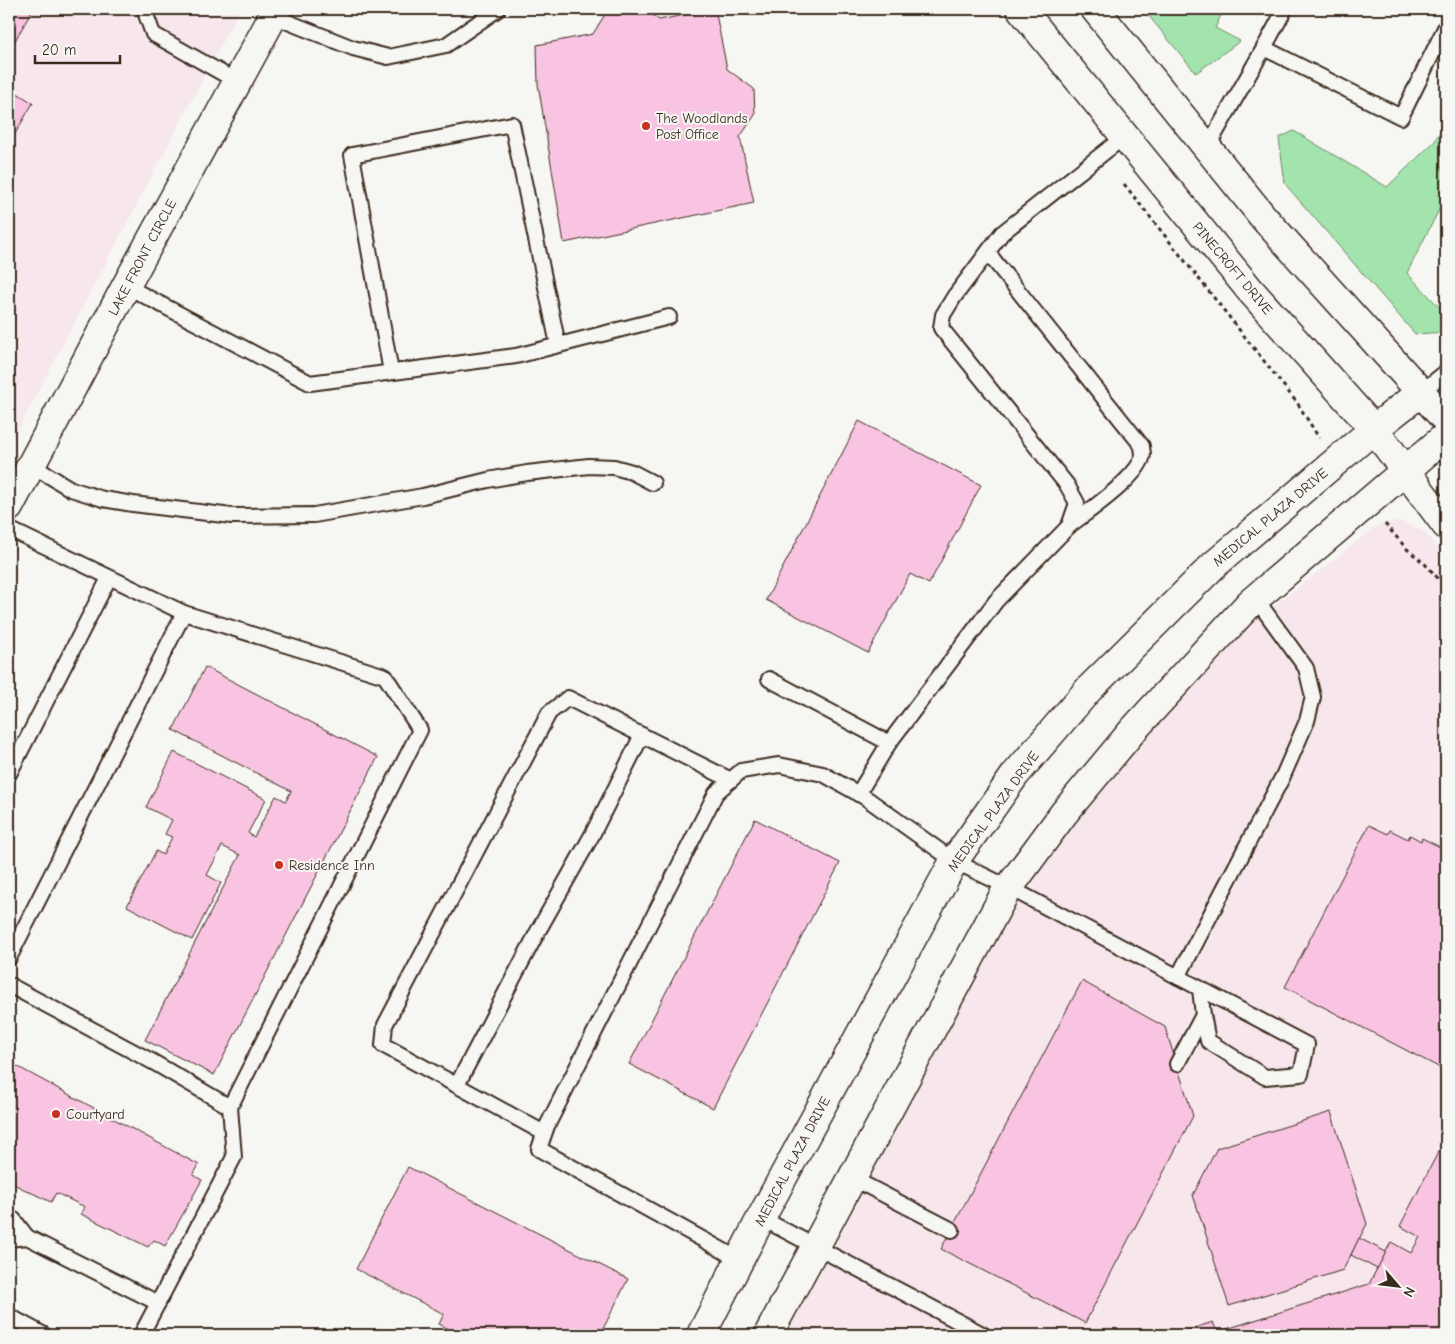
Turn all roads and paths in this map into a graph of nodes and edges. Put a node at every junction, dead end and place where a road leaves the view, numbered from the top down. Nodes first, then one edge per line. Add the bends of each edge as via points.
1 (144, 9) edge
2 (498, 9) edge
3 (1021, 9) edge
4 (1095, 9) edge
5 (1284, 9) edge
6 (275, 12) edge
7 (1446, 26) edge
8 (1264, 48) junction
9 (236, 81) junction
10 (1125, 136) junction
11 (1207, 148) junction
12 (1101, 155) junction
13 (988, 253) junction
14 (126, 286) junction
15 (669, 317) dead end
16 (558, 345) junction
17 (391, 372) junction
18 (1446, 372) edge
19 (1421, 392) junction
20 (1446, 420) edge
21 (1374, 429) junction
22 (1446, 436) edge
23 (1336, 461) junction
24 (31, 465) junction
25 (1405, 471) junction
26 (653, 483) dead end
27 (1368, 502) junction
28 (9, 507) edge
29 (1446, 525) edge
30 (1070, 526) junction
31 (9, 530) edge
32 (109, 578) junction
33 (1446, 587) edge
34 (1256, 599) junction
35 (184, 613) junction
36 (769, 679) dead end
37 (642, 735) junction
38 (889, 743) junction
39 (9, 774) edge
40 (731, 780) junction
41 (858, 794) junction
42 (954, 861) junction
43 (1010, 888) junction
44 (9, 958) edge
45 (1178, 977) junction
46 (9, 985) edge
47 (1200, 989) junction
48 (1203, 1015) junction
49 (1177, 1064) dead end
50 (457, 1085) junction
51 (230, 1107) junction
52 (544, 1133) junction
53 (852, 1178) junction
54 (761, 1218) junction
55 (14, 1220) dead end
56 (952, 1230) dead end
57 (27, 1237) junction
58 (9, 1239) edge
59 (815, 1247) junction
60 (740, 1260) junction
61 (158, 1303) junction
62 (9, 1316) edge
63 (44, 1335) edge
64 (141, 1335) edge
65 (702, 1335) edge
66 (768, 1335) edge
67 (984, 1335) edge

1 - 9 lane via 153,34
2 - 6 lane via 446,45 388,57 352,48
3 - 10 street, PINECROFT DRIVE
4 - 11 street
5 - 8 lane
6 - 9 street, LAKE FRONT CIRCLE
7 - 8 lane via 1401,117
8 - 11 lane
9 - 14 street, LAKE FRONT CIRCLE
10 - 12 lane
10 - 21 street, PINECROFT DRIVE via 1250,290
11 - 19 street via 1264,218
12 - 13 lane via 1002,234
12 - 23 path via 1292,396
13 - 30 lane via 942,315 941,328 1067,485 1077,503
13 - 30 lane via 1142,446 1143,455 1138,468
14 - 17 lane via 310,383
14 - 24 street, LAKE FRONT CIRCLE
15 - 16 lane
16 - 17 lane via 516,356
16 - 17 lane via 512,124 352,155
18 - 19 lane
19 - 20 street
19 - 21 street, MEDICAL PLAZA DRIVE
21 - 23 street, MEDICAL PLAZA DRIVE
21 - 25 street, PINECROFT DRIVE
22 - 25 street
23 - 42 street, MEDICAL PLAZA DRIVE via 1214,565 1089,689 1015,775
24 - 26 lane via 71,489 102,499 232,516 314,515 527,473 588,466 614,467
24 - 28 street, LAKE FRONT CIRCLE
25 - 27 street
25 - 29 street, PINECROFT DRIVE
27 - 33 path via 1407,549
27 - 34 street
30 - 38 lane via 996,601
31 - 32 lane
32 - 35 lane
32 - 39 lane
34 - 43 street via 1134,729 1064,813
34 - 45 lane via 1306,668 1313,698 1284,776
35 - 44 lane
35 - 51 lane via 385,676 420,730
36 - 38 lane
37 - 40 lane
37 - 50 lane via 592,835
37 - 50 lane via 568,698 549,713 540,730 385,1025 383,1045
38 - 41 lane
40 - 41 lane via 741,771 779,765 824,774
40 - 52 lane via 716,793
41 - 42 lane
42 - 43 lane
42 - 54 street, MEDICAL PLAZA DRIVE
43 - 45 lane
43 - 53 street
45 - 47 lane
46 - 51 lane
47 - 48 lane
47 - 48 lane via 1307,1046 1301,1074 1265,1077 1208,1041
48 - 49 lane
50 - 52 lane
51 - 61 lane via 234,1157
52 - 60 lane via 539,1150
53 - 56 lane
53 - 59 street
54 - 59 lane
54 - 60 street, MEDICAL PLAZA DRIVE
55 - 57 lane
57 - 58 lane
57 - 61 lane
59 - 66 street
59 - 67 lane
60 - 65 street, MEDICAL PLAZA DRIVE
61 - 64 lane
62 - 63 lane

